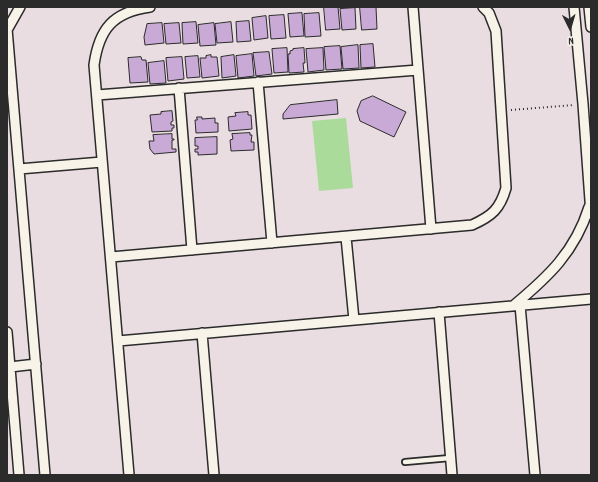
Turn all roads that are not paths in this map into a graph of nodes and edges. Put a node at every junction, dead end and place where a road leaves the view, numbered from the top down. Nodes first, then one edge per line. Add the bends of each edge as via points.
1 (20, 7) edge
2 (150, 7) edge
3 (413, 7) edge
4 (483, 7) edge
5 (574, 7) edge
6 (589, 7) edge
7 (591, 27) edge
8 (7, 30) edge
9 (418, 70) junction
10 (258, 82) junction
11 (179, 88) junction
12 (97, 95) junction
13 (102, 162) junction
14 (19, 169) junction
15 (590, 204) edge
16 (591, 214) edge
17 (430, 229) junction
18 (346, 237) junction
19 (272, 243) junction
20 (192, 250) junction
21 (111, 257) junction
22 (591, 299) edge
23 (517, 306) junction
24 (439, 312) junction
25 (354, 320) junction
26 (7, 332) edge
27 (202, 333) junction
28 (118, 341) junction
29 (36, 364) junction
30 (10, 367) junction
31 (450, 458) junction
32 (405, 462) dead end
33 (19, 475) edge
34 (45, 475) edge
35 (129, 475) edge
36 (214, 475) edge
37 (452, 475) edge
38 (535, 475) edge

1 - 8 street
2 - 12 street via 131,11 116,19 104,32 96,48 94,65
3 - 9 street
4 - 17 street via 489,13 496,31 506,188 495,211 485,219 472,225
5 - 15 street
6 - 7 street
8 - 14 street
9 - 10 street
9 - 17 street
10 - 11 street
10 - 19 street
11 - 12 street
11 - 20 street
12 - 13 street
13 - 14 street
13 - 21 street
14 - 29 street
15 - 16 street
15 - 23 street via 576,239 542,283
17 - 18 street
18 - 19 street
18 - 25 street
19 - 20 street
20 - 21 street
21 - 28 street
22 - 23 street
23 - 24 street
23 - 38 street
24 - 25 street
24 - 31 street
25 - 27 street
26 - 30 street
27 - 28 street
27 - 36 street
28 - 35 street
29 - 30 street
29 - 34 street
30 - 33 street
31 - 32 lane
31 - 37 street

